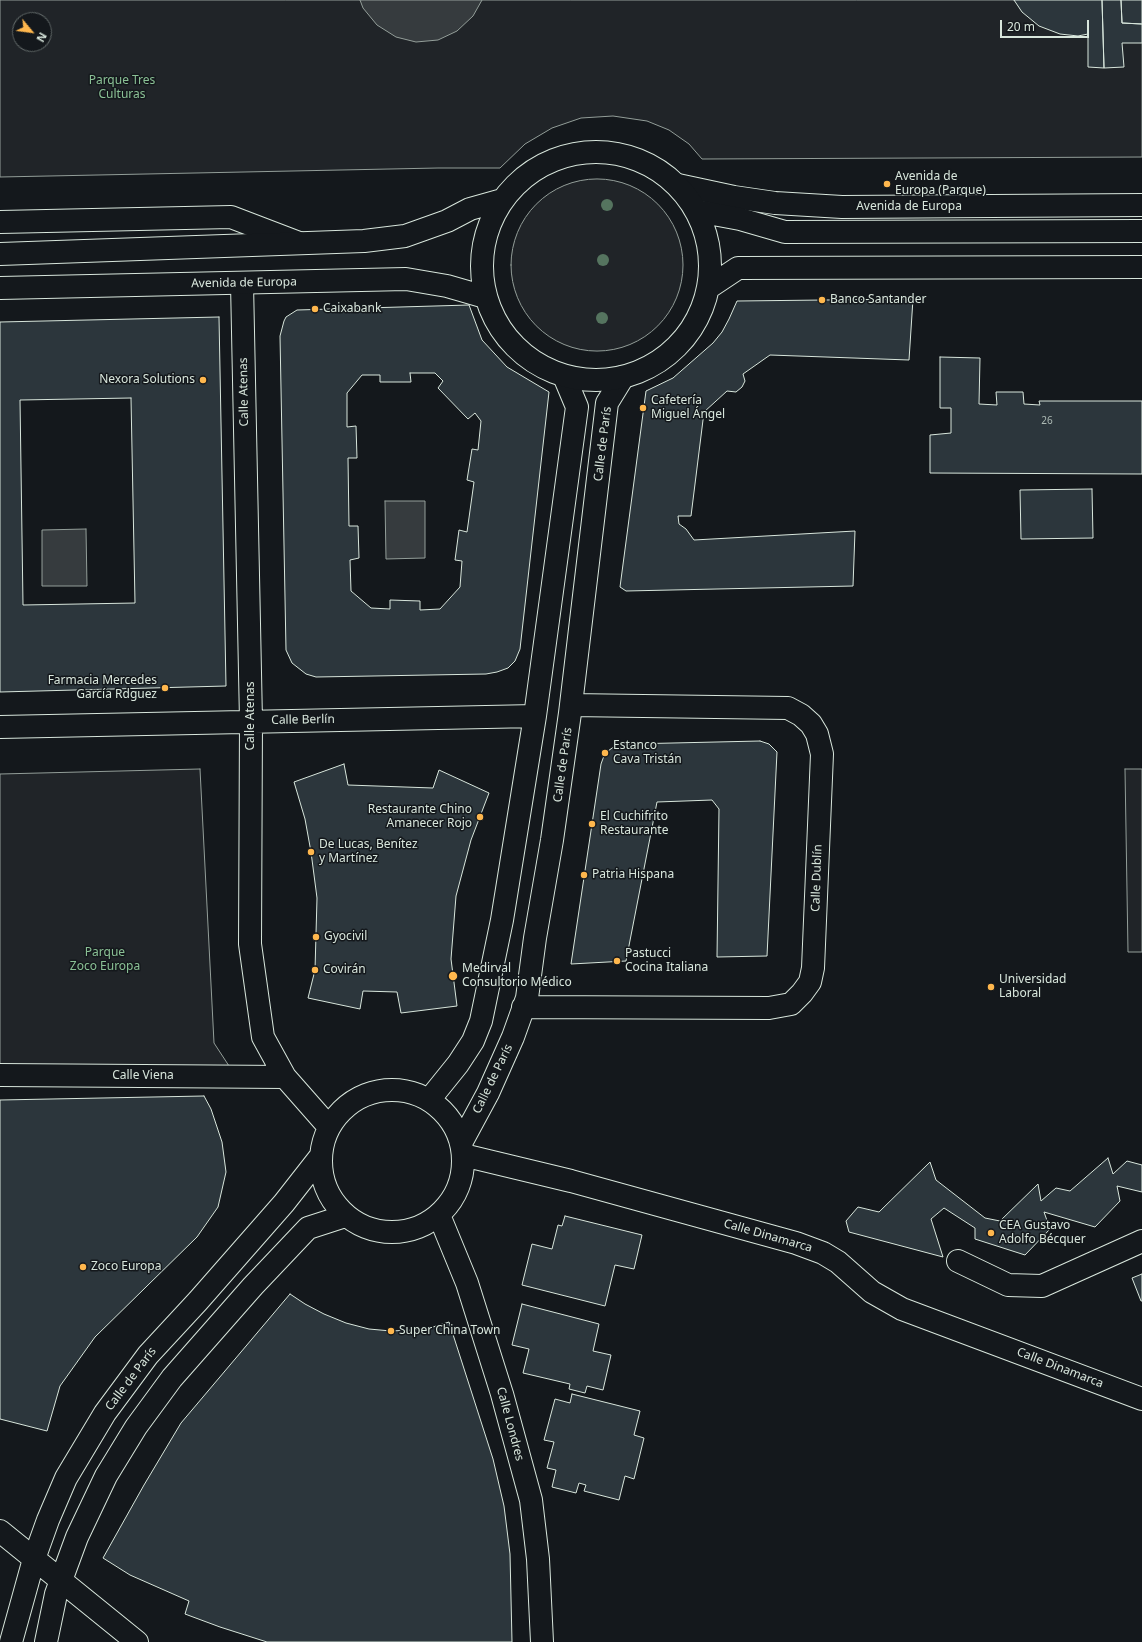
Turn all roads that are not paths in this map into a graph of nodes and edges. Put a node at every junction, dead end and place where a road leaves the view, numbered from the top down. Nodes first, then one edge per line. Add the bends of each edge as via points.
1 (678, 186) junction
2 (502, 200) junction
3 (1142, 206) edge
4 (697, 211) junction
5 (0, 222) edge
6 (1142, 230) edge
7 (299, 243) junction
8 (0, 254) edge
9 (1142, 267) edge
10 (242, 283) junction
11 (0, 288) edge
12 (708, 288) junction
13 (485, 297) junction
14 (564, 376) junction
15 (623, 377) junction
16 (571, 705) junction
17 (535, 716) junction
18 (251, 721) junction
19 (0, 727) edge
20 (523, 1007) junction
21 (0, 1075) edge
22 (285, 1077) junction
23 (429, 1100) junction
24 (329, 1126) junction
25 (462, 1149) junction
26 (320, 1157) junction
27 (440, 1215) junction
28 (345, 1216) junction
29 (1142, 1241) edge
30 (958, 1261) dead end
31 (1142, 1399) edge
32 (0, 1530) edge
33 (34, 1559) junction
34 (62, 1579) junction
35 (11, 1642) edge
36 (46, 1642) edge
37 (137, 1642) edge
38 (542, 1642) edge

1 - 2 street, Avenida de Europa via 652,165 620,154 586,152 554,159 525,176
1 - 3 street, Avenida de Europa via 775,203 842,207
1 - 4 street, Avenida de Europa
2 - 7 street via 470,209 447,221 405,236 364,241
2 - 13 street, Avenida de Europa via 487,230 482,257
4 - 6 street, Avenida de Europa via 740,219 785,232
4 - 12 street, Avenida de Europa via 707,235 710,255
5 - 7 street via 231,217
7 - 8 street
9 - 12 street via 738,268
10 - 11 street, Avenida de Europa
10 - 13 street, Avenida de Europa via 406,279 447,286
10 - 18 street, Calle Atenas
12 - 15 street, Avenida de Europa via 697,319 679,345 653,365
13 - 14 street, Avenida de Europa via 497,324 514,347 537,365
14 - 15 street, Avenida de Europa via 593,381
14 - 17 street via 577,407
15 - 16 street, Calle de París via 607,403
16 - 20 street, Calle de París via 552,840
16 - 20 street, Calle Dublín via 788,708 810,724 817,734 822,754 814,968 810,982 790,1004 769,1008
17 - 18 street, Calle Berlín
17 - 23 street via 502,920 481,1021 474,1041
18 - 19 street, Calle Berlín
18 - 22 street, Calle Atenas via 250,944 263,1037
20 - 25 street, Calle de París via 513,1037
21 - 22 street, Calle Viena
22 - 24 street, Calle Atenas
23 - 24 street via 412,1092 399,1090 373,1092 356,1099 340,1111
23 - 25 street via 444,1111 455,1126
24 - 26 street via 322,1141
25 - 27 street via 463,1172 458,1188
25 - 31 street, Calle Dinamarca via 796,1243 823,1253 838,1262 872,1292 902,1309
26 - 28 street via 322,1179 327,1192
26 - 33 street, Calle de París via 284,1203 148,1355 105,1413 66,1478
27 - 28 street via 422,1226 402,1232 382,1233 362,1227
27 - 38 street, Calle Londres via 466,1283 502,1394 531,1500 538,1559
28 - 34 street via 308,1228 172,1378 136,1427 106,1476 77,1537
29 - 30 street via 1042,1286 1008,1285
32 - 33 street
33 - 34 street
33 - 35 street, Calle de París
34 - 36 street via 56,1594
34 - 37 street

